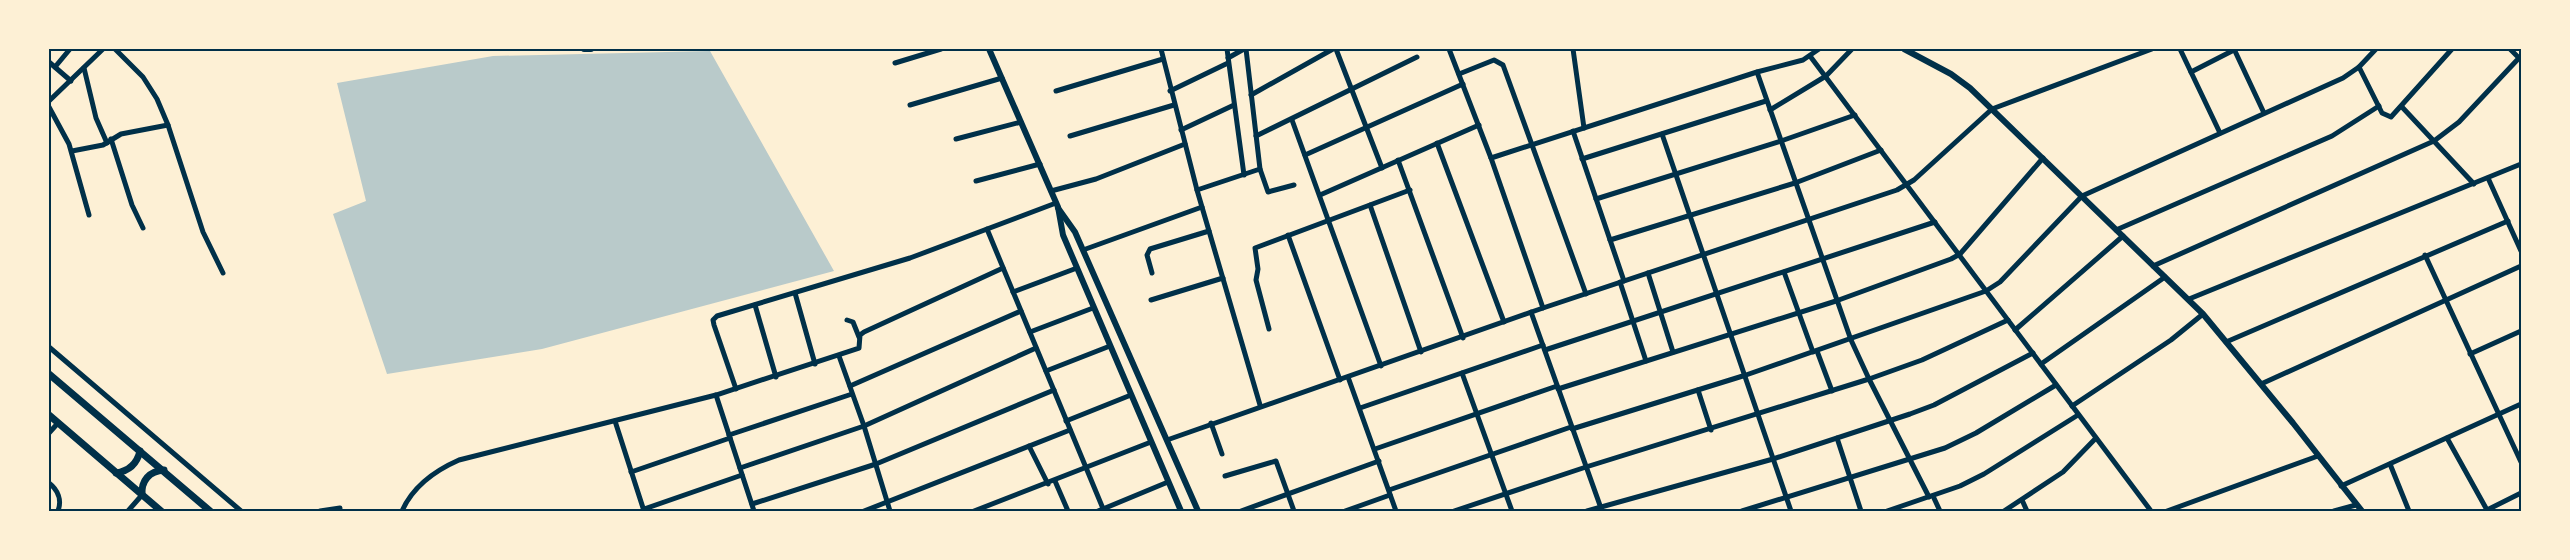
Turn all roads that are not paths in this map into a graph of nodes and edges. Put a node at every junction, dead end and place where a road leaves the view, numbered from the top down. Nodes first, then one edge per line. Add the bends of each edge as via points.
1 (70, 49) edge
2 (103, 49) edge
3 (115, 49) edge
4 (584, 49) edge
5 (591, 49) edge
6 (941, 49) edge
7 (989, 49) edge
8 (1161, 49) edge
9 (1226, 49) edge
10 (1245, 49) edge
11 (1334, 49) edge
12 (1449, 49) edge
13 (1573, 49) edge
14 (1819, 49) edge
15 (1852, 49) edge
16 (1904, 49) edge
17 (2152, 49) edge
18 (2180, 49) edge
19 (2234, 49) edge
20 (2376, 49) edge
21 (2452, 49) edge
22 (2512, 49) edge
23 (1810, 56) junction
24 (1417, 57) dead end
25 (1163, 59) junction
26 (1228, 60) junction
27 (49, 62) edge
28 (895, 63) dead end
29 (55, 67) junction
30 (84, 68) junction
31 (2359, 68) junction
32 (1757, 72) junction
33 (2191, 72) junction
34 (1459, 74) junction
35 (1826, 76) junction
36 (1002, 78) junction
37 (71, 81) junction
38 (1463, 84) junction
39 (1351, 88) junction
40 (1056, 91) dead end
41 (1170, 91) junction
42 (1251, 95) junction
43 (49, 101) edge
44 (1766, 101) junction
45 (910, 105) dead end
46 (1174, 105) junction
47 (1234, 105) junction
48 (2379, 106) junction
49 (49, 107) edge
50 (2402, 107) junction
51 (1992, 109) junction
52 (1770, 110) junction
53 (2264, 113) junction
54 (1854, 115) junction
55 (1292, 120) junction
56 (1021, 122) junction
57 (168, 125) junction
58 (1479, 126) junction
59 (1366, 128) junction
60 (1584, 128) junction
61 (1181, 130) junction
62 (1573, 131) junction
63 (2220, 133) junction
64 (1662, 134) junction
65 (1070, 136) dead end
66 (1256, 136) junction
67 (956, 139) dead end
68 (109, 141) junction
69 (1780, 141) junction
70 (2434, 141) junction
71 (1438, 143) junction
72 (1185, 144) junction
73 (1533, 144) junction
74 (1881, 150) junction
75 (72, 152) junction
76 (1305, 154) junction
77 (1491, 158) junction
78 (2043, 158) junction
79 (1582, 159) junction
80 (1398, 160) junction
81 (1040, 164) junction
82 (2521, 164) edge
83 (1382, 168) junction
84 (1260, 169) junction
85 (1244, 175) junction
86 (1676, 175) junction
87 (2488, 178) junction
88 (976, 181) dead end
89 (1795, 183) junction
90 (2474, 184) junction
91 (1294, 185) dead end
92 (1907, 185) junction
93 (1051, 190) junction
94 (1197, 190) junction
95 (1410, 190) junction
96 (1320, 194) junction
97 (2082, 196) junction
98 (1596, 199) junction
99 (1057, 205) junction
100 (1370, 205) junction
101 (1202, 208) junction
102 (89, 215) dead end
103 (1690, 215) junction
104 (1330, 220) junction
105 (1808, 221) junction
106 (1935, 222) junction
107 (2508, 222) junction
108 (143, 228) dead end
109 (987, 229) junction
110 (1209, 230) junction
111 (2116, 230) junction
112 (1288, 235) junction
113 (2123, 236) junction
114 (1610, 240) junction
115 (1083, 250) junction
116 (2521, 251) edge
117 (1704, 254) junction
118 (1960, 254) junction
119 (2425, 255) junction
120 (1822, 259) junction
121 (2153, 266) junction
122 (2521, 266) edge
123 (1003, 268) junction
124 (1077, 268) junction
125 (1784, 272) junction
126 (223, 273) dead end
127 (1648, 273) junction
128 (1152, 274) dead end
129 (2165, 277) junction
130 (1223, 278) junction
131 (1622, 282) junction
132 (1986, 291) junction
133 (1013, 292) junction
134 (795, 293) junction
135 (1586, 294) junction
136 (1718, 294) junction
137 (1151, 300) dead end
138 (2189, 300) junction
139 (2446, 300) junction
140 (1836, 301) junction
141 (755, 305) junction
142 (1093, 308) junction
143 (1543, 308) junction
144 (1021, 311) junction
145 (1531, 312) junction
146 (1799, 312) junction
147 (1660, 313) junction
148 (2203, 314) junction
149 (847, 320) dead end
150 (2008, 320) junction
151 (1634, 321) junction
152 (1504, 322) junction
153 (1269, 329) dead end
154 (2016, 330) junction
155 (2521, 331) edge
156 (1030, 332) junction
157 (1732, 334) junction
158 (859, 338) junction
159 (1463, 338) junction
160 (1851, 340) junction
161 (2226, 342) junction
162 (1110, 346) junction
163 (49, 348) edge
164 (1036, 348) junction
165 (1544, 348) junction
166 (1421, 352) junction
167 (1673, 352) junction
168 (1815, 352) junction
169 (2033, 353) junction
170 (2470, 354) junction
171 (839, 356) junction
172 (1646, 361) junction
173 (815, 364) junction
174 (2041, 364) junction
175 (1381, 366) junction
176 (1046, 371) junction
177 (1462, 373) junction
178 (49, 374) edge
179 (1746, 375) junction
180 (776, 377) junction
181 (1348, 377) junction
182 (1869, 379) junction
183 (1340, 380) junction
184 (2260, 384) junction
185 (2056, 385) junction
186 (850, 386) junction
187 (1558, 388) junction
188 (736, 389) junction
189 (1054, 390) junction
190 (1698, 390) junction
191 (1832, 391) junction
192 (852, 394) junction
193 (716, 395) junction
194 (1132, 395) junction
195 (2521, 404) edge
196 (1260, 405) junction
197 (2072, 406) junction
198 (1360, 408) junction
199 (1476, 414) junction
200 (2499, 414) junction
201 (49, 415) edge
202 (1759, 415) junction
203 (2078, 415) junction
204 (1890, 420) junction
205 (615, 421) junction
206 (1066, 421) junction
207 (58, 423) junction
208 (1211, 423) junction
209 (864, 426) junction
210 (1572, 428) junction
211 (1070, 430) junction
212 (1711, 430) junction
213 (49, 433) edge
214 (729, 436) junction
215 (1837, 438) junction
216 (2096, 438) junction
217 (2448, 438) junction
218 (1166, 440) junction
219 (1151, 442) junction
220 (1029, 446) junction
221 (1375, 449) junction
222 (140, 451) junction
223 (1222, 454) dead end
224 (1491, 454) junction
225 (2318, 456) junction
226 (1773, 459) junction
227 (1911, 460) junction
228 (1379, 461) junction
229 (2521, 462) edge
230 (876, 464) junction
231 (2390, 464) junction
232 (1586, 467) junction
233 (740, 468) junction
234 (1087, 468) junction
235 (164, 470) junction
236 (631, 472) junction
237 (116, 473) junction
238 (742, 475) junction
239 (1224, 476) dead end
240 (1850, 479) junction
241 (1055, 481) junction
242 (1168, 482) junction
243 (49, 483) edge
244 (1048, 484) junction
245 (2341, 486) junction
246 (1389, 492) junction
247 (2521, 493) edge
248 (1288, 494) junction
249 (1506, 494) junction
250 (142, 495) junction
251 (1931, 496) junction
252 (1787, 499) junction
253 (2022, 500) junction
254 (888, 503) junction
255 (752, 504) junction
256 (2356, 505) junction
257 (340, 508) dead end
258 (989, 509) edge
259 (1601, 509) edge
260 (644, 510) edge
261 (58, 511) edge
262 (128, 511) edge
263 (161, 511) edge
264 (210, 511) edge
265 (241, 511) edge
266 (320, 511) edge
267 (402, 511) edge
268 (754, 511) edge
269 (864, 511) edge
270 (890, 511) edge
271 (974, 511) edge
272 (1068, 511) edge
273 (1102, 511) edge
274 (1181, 511) edge
275 (1198, 511) edge
276 (1241, 511) edge
277 (1294, 511) edge
278 (1345, 511) edge
279 (1396, 511) edge
280 (1454, 511) edge
281 (1512, 511) edge
282 (1587, 511) edge
283 (1742, 511) edge
284 (1791, 511) edge
285 (1861, 511) edge
286 (1887, 511) edge
287 (1940, 511) edge
288 (2004, 511) edge
289 (2027, 511) edge
290 (2151, 511) edge
291 (2167, 511) edge
292 (2334, 511) edge
293 (2362, 511) edge
294 (2409, 511) edge
295 (2486, 511) edge

1 - 29 street
2 - 30 street
3 - 57 street via 143,77
4 - 5 street
6 - 28 street
7 - 36 street
8 - 25 street
9 - 26 street
10 - 26 street
10 - 42 street
11 - 39 street
11 - 42 street
12 - 34 street
13 - 60 street
14 - 23 street
15 - 35 street
16 - 51 street via 1951,74
17 - 51 street
18 - 33 street
19 - 33 street
19 - 53 street
20 - 31 street
21 - 50 street
22 - 70 street via 2519,58 2459,122
23 - 32 street
23 - 35 street
24 - 39 street
25 - 40 street
25 - 41 street
26 - 41 street
26 - 47 street
27 - 29 street
29 - 37 street
30 - 37 street
30 - 68 street via 96,118
31 - 48 street
31 - 53 street via 2327,86
32 - 44 street
32 - 60 street
33 - 63 street
34 - 38 street
34 - 73 street via 1494,60 1500,62
35 - 52 street
35 - 54 street
36 - 45 street
36 - 56 street
37 - 43 street
38 - 58 street
38 - 59 street
39 - 55 street
39 - 59 street
41 - 46 street
42 - 66 street
44 - 52 street
44 - 64 street
46 - 61 street
46 - 65 street
47 - 61 street
47 - 85 street
48 - 50 street via 2386,117 2391,117
48 - 111 street via 2332,136
49 - 75 street
50 - 70 street
51 - 78 street
51 - 92 street
52 - 69 street
53 - 63 street
54 - 69 street
54 - 74 street
55 - 66 street
55 - 76 street
56 - 67 street
56 - 81 street
57 - 68 street via 121,134
57 - 126 street via 200,223
58 - 71 street
58 - 77 street
59 - 76 street
59 - 83 street
60 - 62 street
61 - 72 street
62 - 73 street
62 - 79 street
63 - 97 street
64 - 79 street
64 - 86 street
66 - 84 street
68 - 75 street
68 - 108 street
69 - 86 street
69 - 89 street
70 - 90 street
70 - 121 street
71 - 80 street
71 - 152 street
72 - 93 street via 1096,179
72 - 94 street
73 - 77 street
73 - 135 street
74 - 89 street
74 - 92 street
75 - 102 street
76 - 96 street
77 - 143 street
78 - 97 street
78 - 118 street
79 - 98 street
80 - 83 street
80 - 95 street
81 - 88 street
81 - 93 street
82 - 87 street
83 - 96 street
84 - 85 street
84 - 91 street via 1268,192
85 - 94 street
86 - 98 street
86 - 103 street
87 - 90 street
87 - 107 street
89 - 103 street
89 - 105 street
90 - 138 street
92 - 105 street
92 - 106 street
93 - 99 street
94 - 101 street
95 - 100 street
95 - 159 street
96 - 104 street
97 - 111 street
97 - 132 street via 2000,282
98 - 114 street
99 - 109 street
99 - 115 street
99 - 124 street via 1060,226
100 - 104 street
100 - 166 street
101 - 110 street
101 - 115 street
103 - 114 street
103 - 117 street
104 - 112 street
104 - 175 street
105 - 117 street
105 - 120 street
106 - 118 street
106 - 120 street
107 - 116 street
107 - 119 street
109 - 123 street
109 - 134 street via 910,258
110 - 128 street via 1150,250 1147,255
110 - 130 street
111 - 113 street
112 - 153 street via 1256,247 1254,251 1258,269 1256,280
112 - 183 street
113 - 121 street
113 - 154 street
114 - 131 street
115 - 218 street
117 - 127 street
117 - 136 street
118 - 132 street
118 - 140 street
119 - 139 street
119 - 161 street
120 - 125 street
120 - 140 street
121 - 129 street
122 - 139 street
123 - 133 street
123 - 158 street via 864,332
124 - 133 street
124 - 142 street
125 - 136 street
125 - 146 street
127 - 131 street
127 - 147 street
129 - 138 street
129 - 174 street
130 - 137 street
130 - 196 street
131 - 135 street
131 - 151 street
132 - 150 street
132 - 160 street
133 - 144 street
134 - 141 street
134 - 173 street
135 - 143 street
136 - 147 street
136 - 157 street
138 - 148 street
139 - 170 street
139 - 184 street
140 - 146 street
140 - 160 street
141 - 180 street
141 - 188 street via 717,316 714,320
142 - 156 street
142 - 162 street
143 - 145 street
144 - 156 street
144 - 186 street
145 - 152 street
145 - 165 street
146 - 157 street
146 - 168 street
147 - 151 street
147 - 167 street
148 - 161 street
148 - 197 street via 2171,340
149 - 158 street via 853,322
150 - 154 street
150 - 182 street via 1922,360
151 - 165 street
151 - 172 street
152 - 159 street
154 - 169 street
155 - 170 street
156 - 164 street
157 - 167 street
157 - 179 street
158 - 171 street via 859,348
159 - 166 street
160 - 168 street
160 - 182 street
161 - 184 street
162 - 176 street
162 - 194 street
163 - 265 street
164 - 176 street
164 - 209 street
165 - 177 street
165 - 187 street
166 - 175 street
167 - 172 street
168 - 179 street
168 - 191 street
169 - 174 street
169 - 204 street via 1934,405
170 - 200 street
171 - 173 street
171 - 186 street
172 - 187 street
173 - 180 street
174 - 185 street
175 - 181 street
176 - 189 street
177 - 198 street
177 - 199 street
178 - 222 main road
179 - 190 street
179 - 202 street
180 - 188 street
181 - 183 street
181 - 198 street
182 - 191 street
182 - 204 street
183 - 196 street
184 - 225 street
185 - 197 street
185 - 227 street via 1961,441
186 - 192 street
187 - 199 street
187 - 210 street
188 - 193 street
189 - 206 street
189 - 230 street
190 - 210 street
190 - 212 street
191 - 202 street
192 - 209 street
192 - 214 street
193 - 205 street
193 - 214 street
194 - 206 street
194 - 219 street
195 - 200 street
196 - 208 street
197 - 203 street
198 - 221 street
199 - 221 street
199 - 224 street
200 - 217 street
200 - 229 street
201 - 207 main road
202 - 212 street
202 - 226 street
203 - 216 street
203 - 251 street via 1984,474
204 - 215 street
204 - 227 street
205 - 236 street
205 - 267 street via 453,463 435,472 415,489
206 - 211 street
207 - 213 street
207 - 237 main road
208 - 218 street
208 - 223 street
209 - 230 street
209 - 233 street
210 - 224 street
210 - 232 street
211 - 220 street
211 - 234 street
212 - 232 street
214 - 233 street
214 - 236 street
215 - 226 street
215 - 240 street
216 - 253 street via 2064,472
216 - 290 street
217 - 231 street
217 - 295 street
218 - 275 street
219 - 234 street
219 - 242 street
220 - 244 street
220 - 254 street
221 - 228 street
222 - 235 main road
222 - 237 main road via 134,465
224 - 246 street
224 - 249 street
225 - 245 street
225 - 291 street
226 - 252 street
226 - 259 street
227 - 240 street
227 - 251 street
228 - 246 street
228 - 248 street
230 - 254 street
230 - 255 street
231 - 245 street
231 - 294 street
232 - 249 street
232 - 259 street
233 - 238 street
234 - 241 street
234 - 273 street
235 - 250 main road via 154,471 146,477
235 - 264 main road
236 - 260 street
237 - 250 main road
238 - 255 street
238 - 260 street
239 - 248 street via 1274,460
240 - 252 street
240 - 285 street
241 - 244 street
241 - 272 street
242 - 273 street
242 - 274 street
243 - 261 street via 58,493
244 - 258 street
245 - 256 street
246 - 278 street
246 - 279 street
247 - 295 street
248 - 276 street
248 - 277 street
249 - 280 street
249 - 281 street
250 - 262 street
250 - 263 main road
251 - 286 street
251 - 287 street
252 - 283 street
252 - 284 street
253 - 288 street
253 - 289 street
254 - 269 street
254 - 270 street
255 - 268 street
256 - 292 street
256 - 293 street
257 - 266 street
258 - 271 street
259 - 282 street

